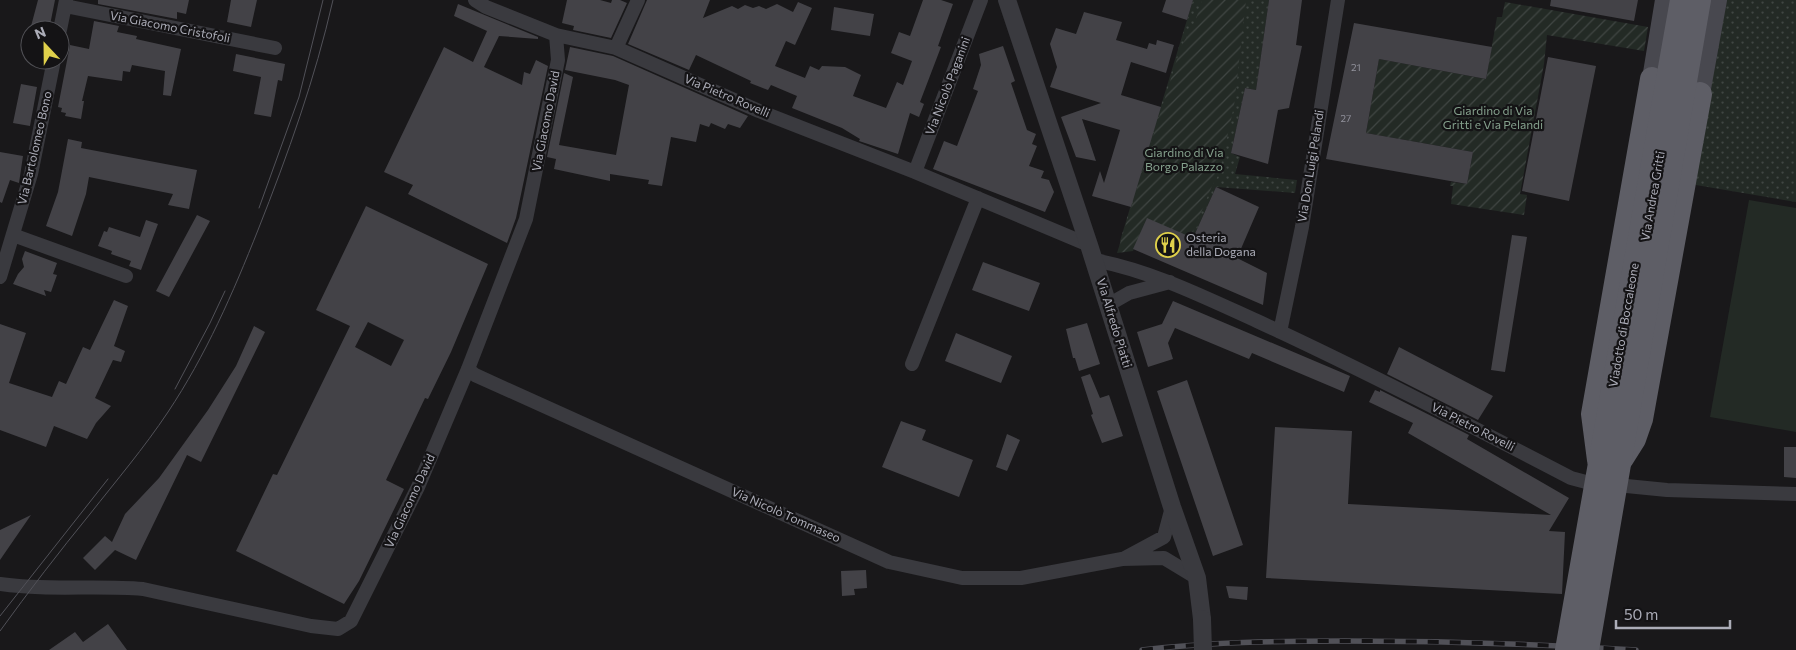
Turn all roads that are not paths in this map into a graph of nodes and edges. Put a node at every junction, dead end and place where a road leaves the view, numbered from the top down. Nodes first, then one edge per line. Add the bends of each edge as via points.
1 (475, 0) edge
2 (638, 0) edge
3 (981, 0) edge
4 (1007, 0) edge
5 (1338, 0) edge
6 (1666, 0) edge
7 (1682, 0) edge
8 (1699, 0) edge
9 (1717, 0) edge
10 (66, 3) edge
11 (62, 20) edge
12 (1714, 20) junction
13 (556, 35) junction
14 (275, 48) dead end
15 (616, 48) junction
16 (52, 70) edge
17 (1652, 79) junction
18 (1700, 94) junction
19 (1677, 108) junction
20 (915, 172) junction
21 (978, 198) junction
22 (13, 236) junction
23 (1092, 253) junction
24 (126, 276) dead end
25 (0, 277) edge
26 (1170, 282) junction
27 (1108, 305) junction
28 (1280, 332) junction
29 (912, 364) dead end
30 (468, 369) junction
31 (1608, 474) junction
32 (1796, 494) edge
33 (1172, 507) junction
34 (1122, 559) junction
35 (1197, 578) junction
36 (0, 584) edge
37 (1203, 650) edge
38 (1567, 650) edge
39 (1587, 650) edge

1 - 13 street, Via Pietro Rovelli
2 - 15 street
3 - 20 street, Via Nicolò Paganini
4 - 23 street, Via Alfredo Piatti
5 - 28 street, Via Don Luigi Pelandi via 1302,227
6 - 17 main road
7 - 31 highway, Viadotto di Boccaleone, bridge
8 - 12 main road
8 - 19 street, Via Andrea Gritti
8 - 31 highway, Viadotto di Boccaleone, bridge
9 - 12 main road
10 - 11 street
10 - 14 street, Via Giacomo Cristofoli
12 - 18 main road
13 - 15 street, Via Pietro Rovelli
13 - 30 street, Via Giacomo David via 558,60 526,219
15 - 20 street, Via Pietro Rovelli via 759,111
16 - 22 street, Via Bartolomeo Bono via 31,174
17 - 31 highway via 1593,414
17 - 31 street, Via Andrea Gritti via 1669,109 1610,435
18 - 19 street
18 - 31 highway via 1641,419 1634,439
19 - 31 street, Via Andrea Gritti
20 - 21 street, Via Pietro Rovelli
21 - 23 street, Via Pietro Rovelli
21 - 29 street
22 - 24 street
22 - 25 street, Via Bartolomeo Bono
23 - 26 street, Via Pietro Rovelli
23 - 27 street, Via Alfredo Piatti
26 - 27 street via 1129,293
26 - 28 street, Via Pietro Rovelli
27 - 33 street, Via Alfredo Piatti
28 - 31 street, Via Pietro Rovelli via 1386,382 1571,478 1586,482
30 - 34 street, Via Nicolò Tommaseo via 475,375 890,562 962,578 1021,578
30 - 36 street, Via Giacomo David via 418,486 356,613 345,626 338,629 311,626 144,588 38,588
31 - 32 street, Via Pietro Rovelli via 1667,490
31 - 38 highway, Viadotto di Boccaleone, bridge
31 - 39 highway, Viadotto di Boccaleone, bridge
33 - 34 street, Via Nicolò Tommaseo via 1164,537
33 - 35 street, Via Alfredo Piatti
34 - 35 street, Via Nicolò Tommaseo via 1164,558
35 - 37 street, Via Alfredo Piatti, bridge

